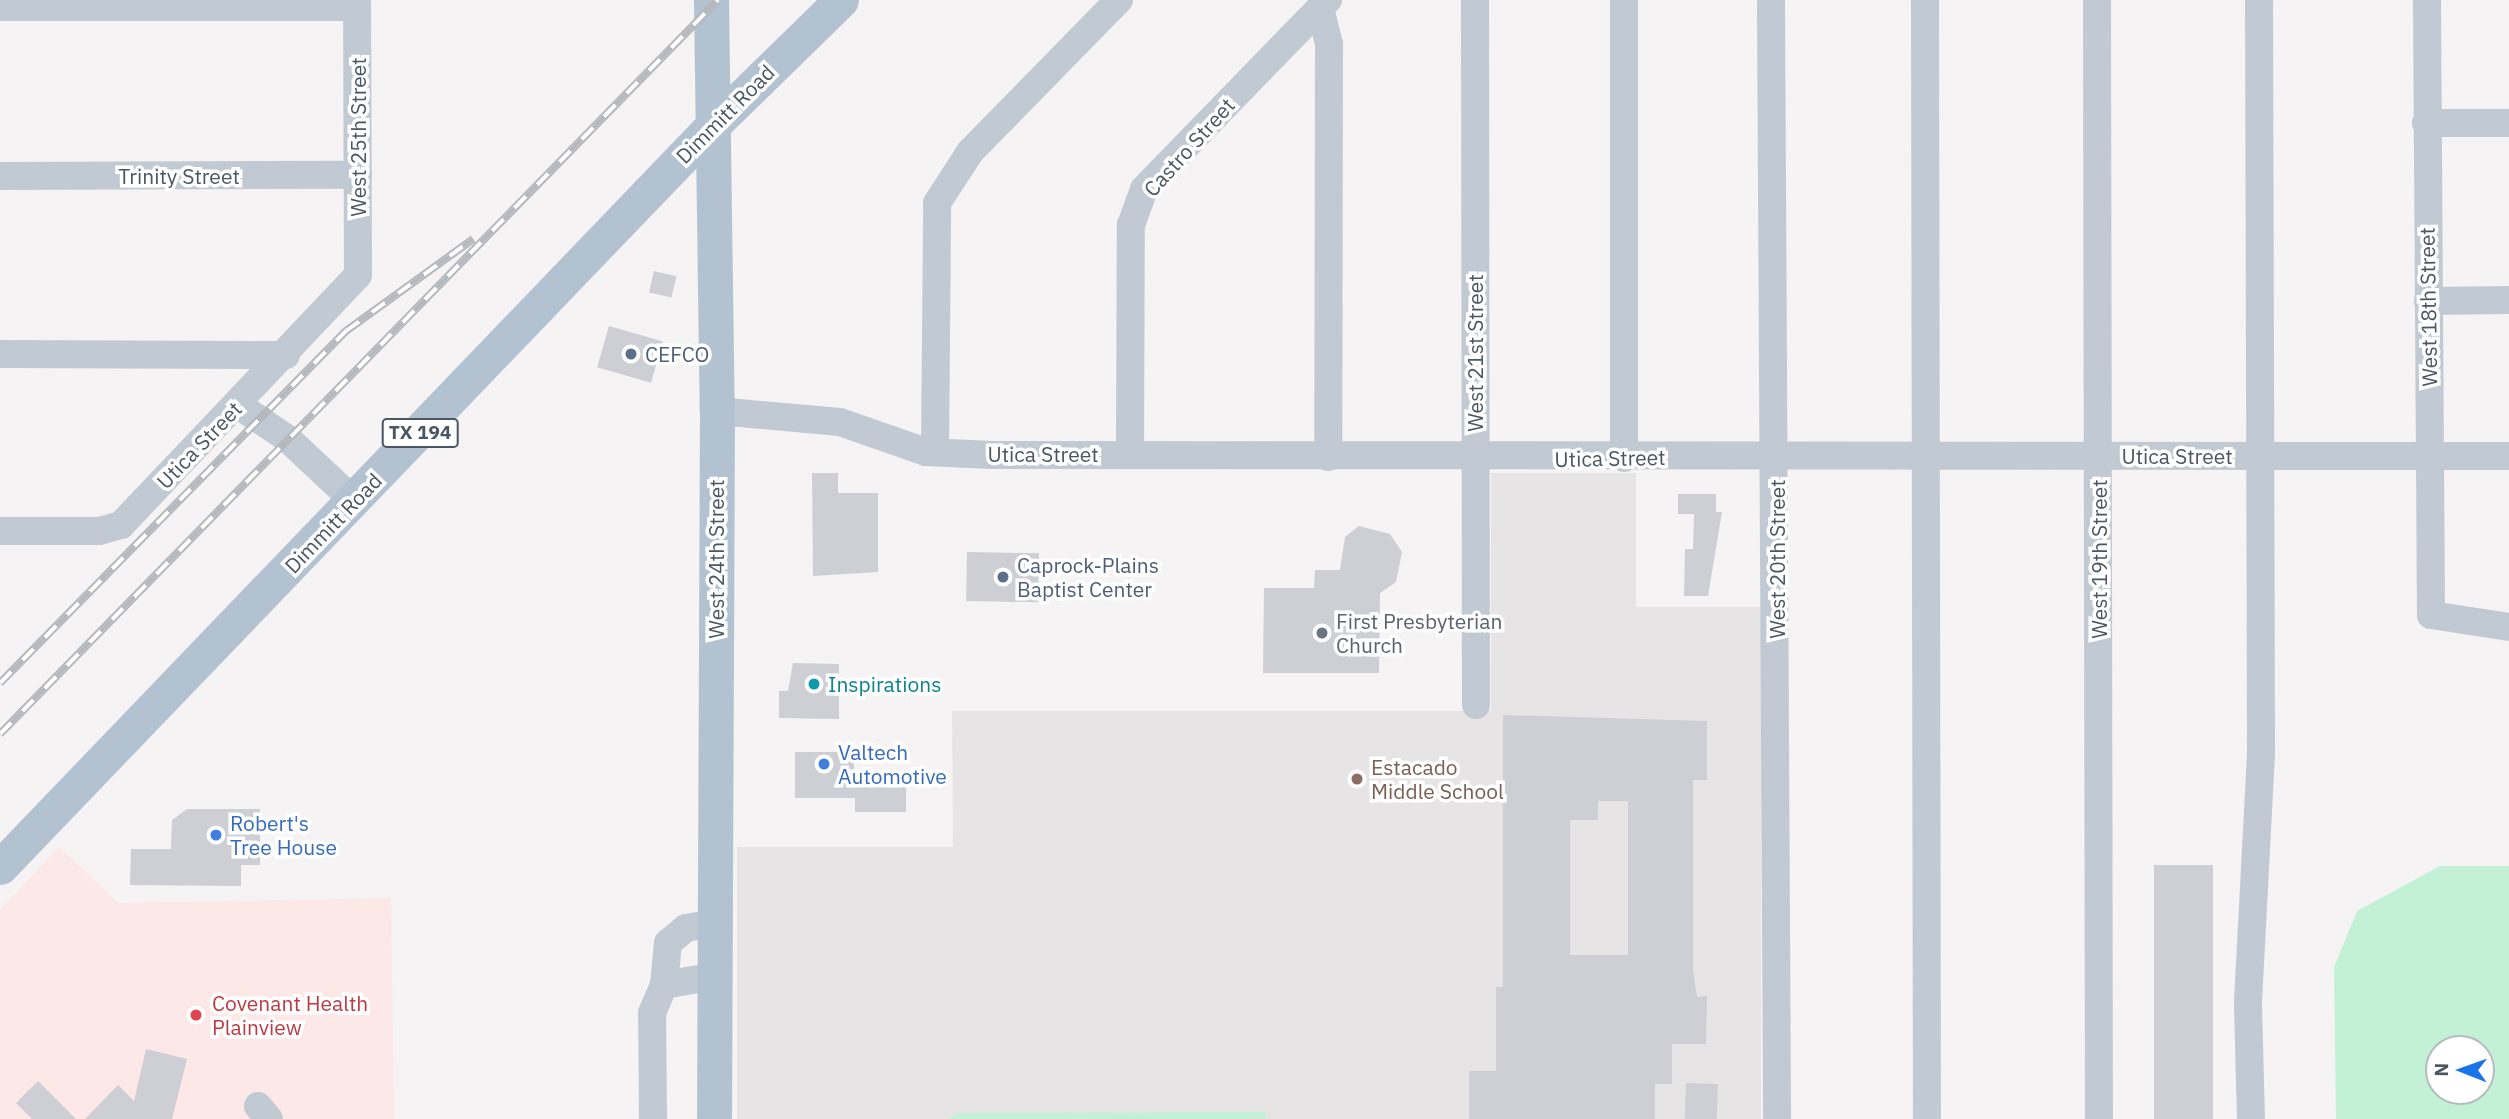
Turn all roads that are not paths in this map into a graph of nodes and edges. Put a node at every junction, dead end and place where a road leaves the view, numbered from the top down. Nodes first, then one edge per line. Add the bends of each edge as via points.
1 (711, 0) edge
2 (841, 0) edge
3 (1118, 0) edge
4 (1475, 0) edge
5 (1624, 0) edge
6 (1771, 0) edge
7 (1925, 0) edge
8 (2097, 0) edge
9 (2259, 0) edge
10 (2427, 0) edge
11 (357, 3) edge
12 (1324, 4) edge
13 (0, 6) edge
14 (2426, 123) junction
15 (2509, 123) edge
16 (712, 126) junction
17 (358, 175) junction
18 (0, 176) edge
19 (358, 275) joint
20 (2509, 300) edge
21 (2428, 301) junction
22 (0, 354) edge
23 (286, 355) junction
24 (238, 405) junction
25 (717, 411) junction
26 (935, 452) junction
27 (1130, 455) junction
28 (1777, 456) junction
29 (1924, 456) junction
30 (2099, 456) junction
31 (2430, 456) junction
32 (2509, 456) edge
33 (1328, 457) junction
34 (2261, 457) junction
35 (1624, 458) junction
36 (1475, 460) junction
37 (354, 501) junction
38 (0, 531) edge
39 (2509, 627) edge
40 (1476, 705) dead end
41 (0, 867) edge
42 (715, 923) junction
43 (715, 976) junction
44 (664, 985) junction
45 (653, 1119) edge
46 (714, 1119) edge
47 (1777, 1119) edge
48 (1927, 1119) edge
49 (2099, 1119) edge
50 (2251, 1119) edge

1 - 16 main road, West 24th Street
2 - 16 main road, Dimmitt Road / TX 194
3 - 26 street via 970,152 937,203
4 - 36 street, West 21st Street
5 - 35 street
6 - 28 street, West 20th Street
7 - 29 street
8 - 30 street, West 19th Street
9 - 34 street
10 - 14 street, West 18th Street
11 - 13 street
11 - 17 street, West 25th Street
12 - 27 street, Castro Street via 1144,189 1131,225
12 - 33 street via 1329,45
14 - 15 street
14 - 21 street, West 18th Street
16 - 25 main road, West 24th Street
16 - 37 main road, Dimmitt Road / TX 194
17 - 18 street, Trinity Street
17 - 19 street, West 25th Street
19 - 23 street, Utica Street
20 - 21 street
21 - 31 street, West 18th Street
22 - 23 street
23 - 24 street, Utica Street
24 - 37 street via 288,439
24 - 38 street, Utica Street via 121,525 99,531
25 - 26 street, Utica Street via 839,422
25 - 42 main road, West 24th Street
26 - 27 street, Utica Street
27 - 33 street, Utica Street
28 - 29 street, Utica Street
28 - 35 street, Utica Street
28 - 47 street, West 20th Street
29 - 30 street, Utica Street
29 - 48 street
30 - 34 street, Utica Street
30 - 49 street, West 19th Street
31 - 32 street, Utica Street
31 - 34 street, Utica Street
31 - 39 street, West 18th Street via 2431,615
33 - 36 street, Utica Street
34 - 50 street
35 - 36 street, Utica Street
36 - 40 street, West 21st Street
37 - 41 main road, Dimmitt Road / TX 194
42 - 43 main road, West 24th Street
42 - 44 street via 686,928 668,943
43 - 44 street
43 - 46 main road, West 24th Street
44 - 45 street via 652,1013

